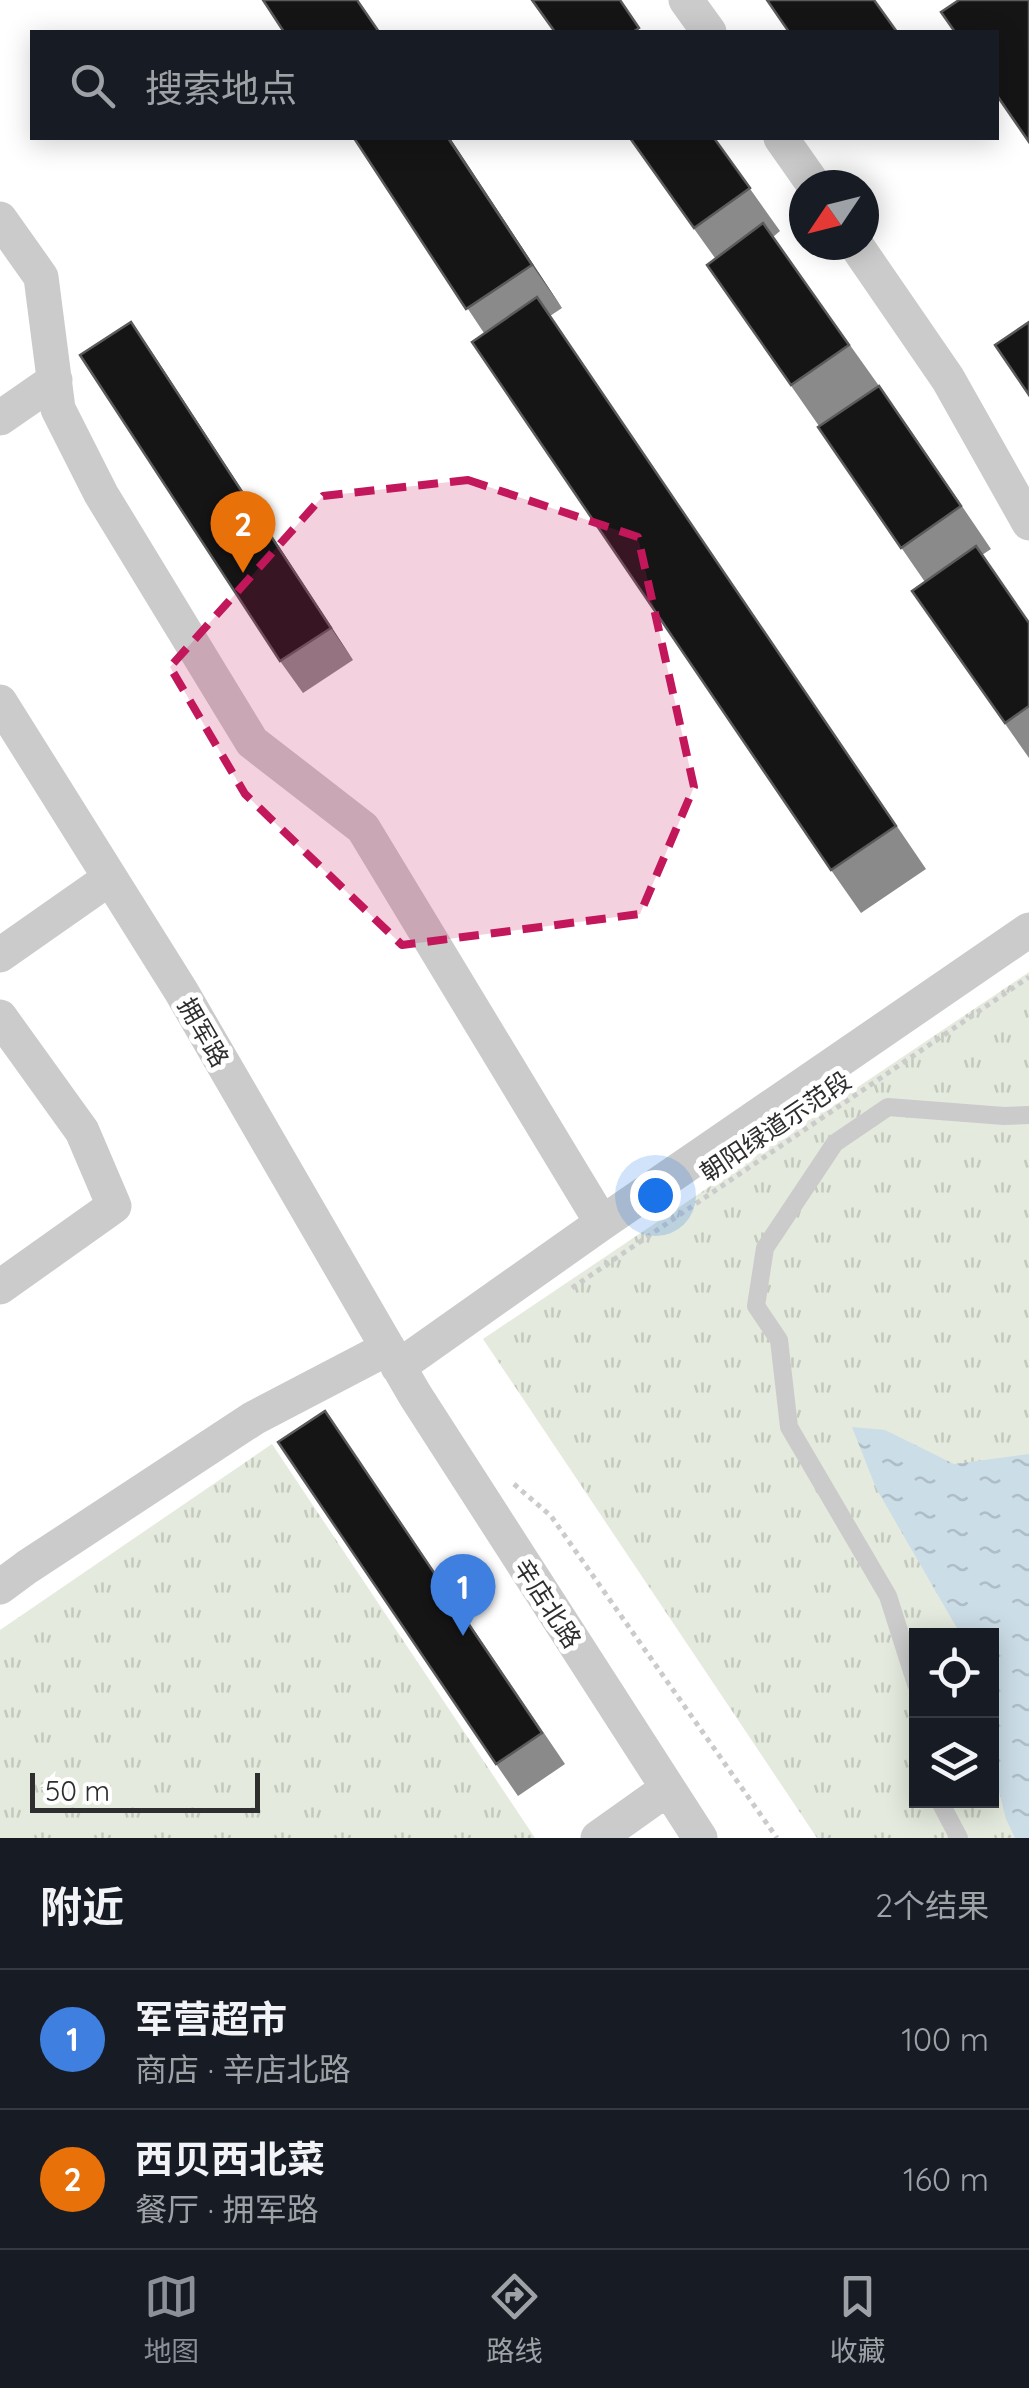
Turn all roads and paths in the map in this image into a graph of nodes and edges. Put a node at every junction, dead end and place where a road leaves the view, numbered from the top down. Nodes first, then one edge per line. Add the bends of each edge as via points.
1 (686, 0) edge
2 (708, 30) edge
3 (782, 140) edge
4 (803, 170) edge
5 (0, 219) edge
6 (866, 260) edge
7 (54, 380) junction
8 (0, 418) edge
9 (1029, 523) edge
10 (0, 702) edge
11 (110, 878) junction
12 (1029, 930) edge
13 (0, 955) edge
14 (1029, 977) edge
15 (0, 1018) edge
16 (1029, 1114) edge
17 (602, 1223) junction
18 (0, 1287) edge
19 (558, 1297) dead end
20 (393, 1358) junction
21 (509, 1480) dead end
22 (0, 1588) edge
23 (909, 1662) edge
24 (667, 1789) junction
25 (943, 1808) edge
26 (598, 1838) edge
27 (700, 1838) edge
28 (777, 1838) edge
29 (959, 1838) edge

1 - 2 street
3 - 4 street
5 - 7 street via 41,277
6 - 9 street via 948,379
7 - 8 street
7 - 17 street via 58,409 101,494 252,742 363,828
10 - 11 street, 拥军路
11 - 13 street
11 - 20 street, 拥军路
12 - 17 street
14 - 19 path, 朝阳绿道示范段
15 - 18 street via 82,1131 114,1206
16 - 23 lane via 888,1107 835,1143 765,1248 756,1306 778,1340 788,1427 888,1596
17 - 20 street
20 - 22 street via 254,1418
20 - 24 street, 辛店北路
21 - 28 path via 551,1516
24 - 26 street
24 - 27 street, 辛店北路
25 - 29 lane

